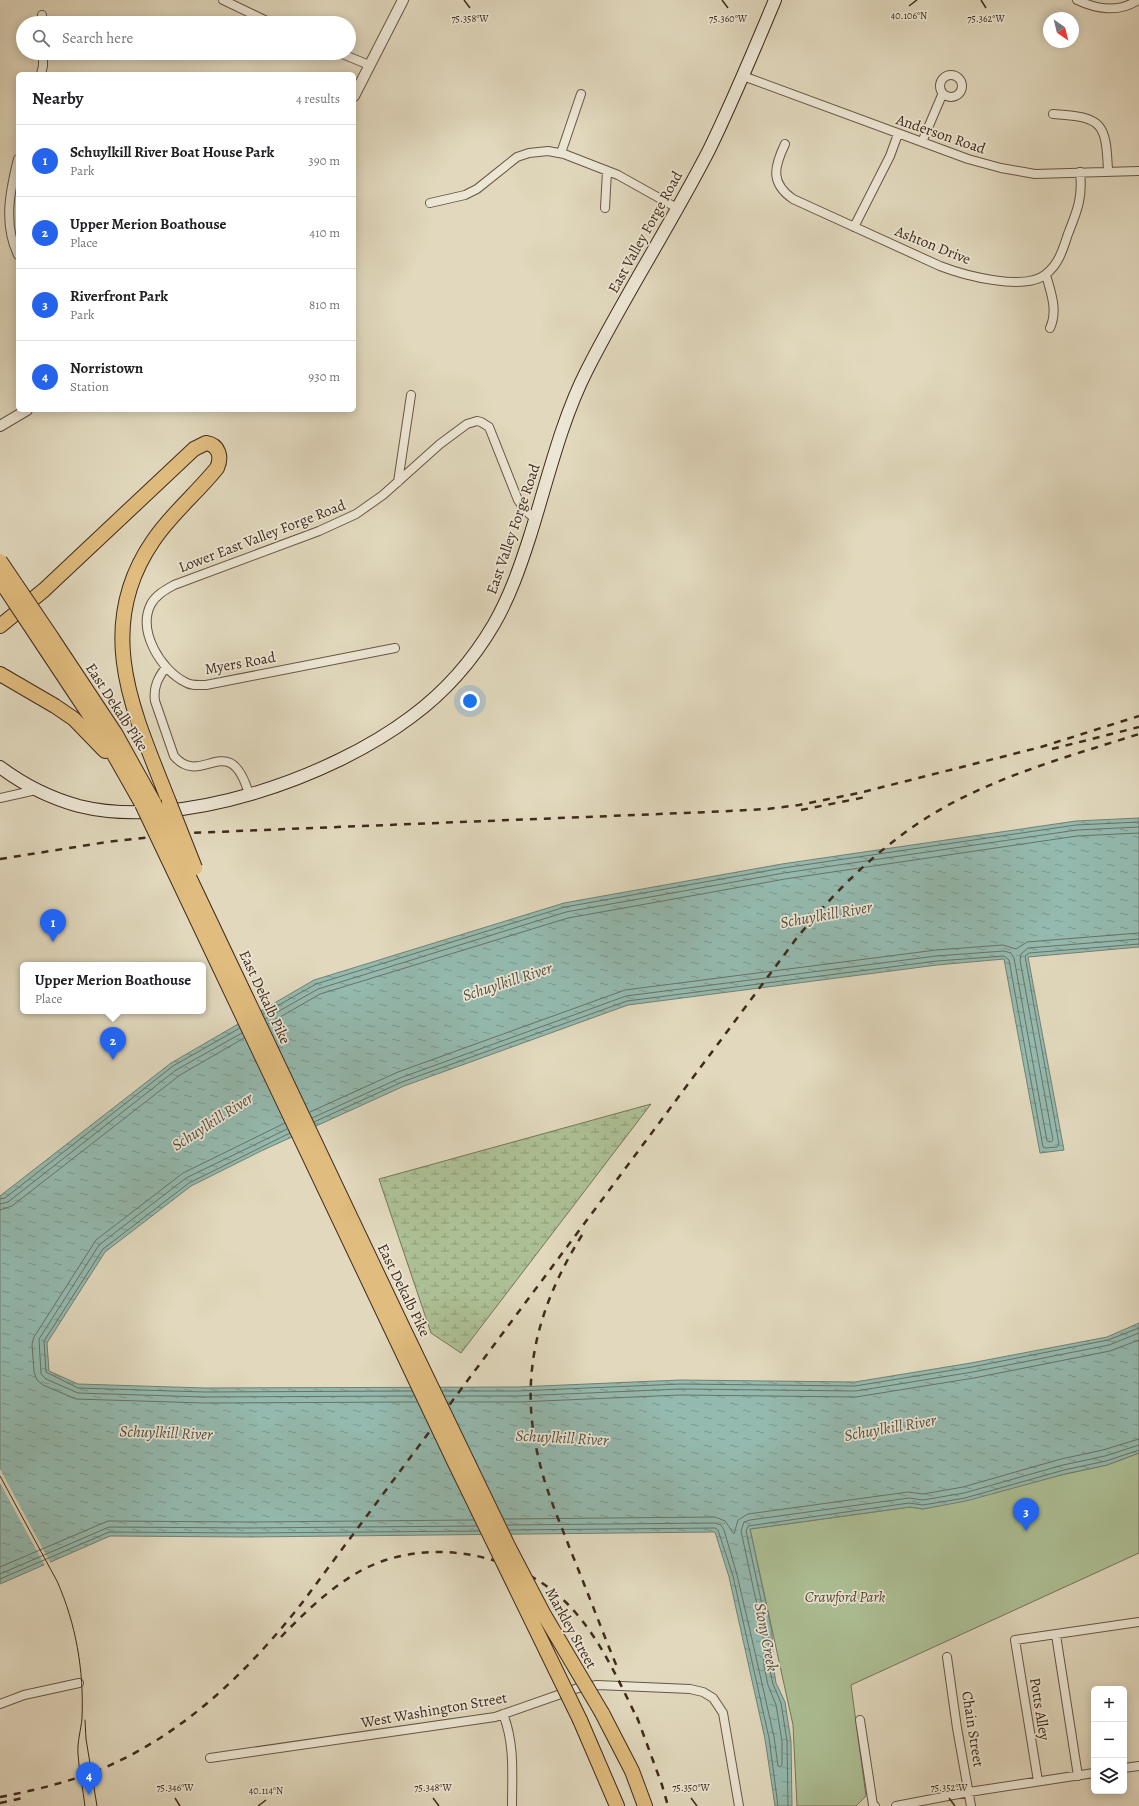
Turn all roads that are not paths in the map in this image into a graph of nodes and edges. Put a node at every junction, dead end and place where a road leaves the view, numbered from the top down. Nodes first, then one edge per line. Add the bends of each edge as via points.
1 (223, 0) edge
2 (403, 0) edge
3 (775, 0) edge
4 (1077, 0) edge
5 (1138, 0) edge
6 (256, 16) edge
7 (43, 60) edge
8 (356, 60) edge
9 (369, 65) junction
10 (42, 72) edge
11 (743, 76) junction
12 (356, 92) edge
13 (581, 94) dead end
14 (942, 95) dead end
15 (1053, 114) dead end
16 (898, 134) junction
17 (922, 142) junction
18 (785, 144) dead end
19 (561, 153) junction
20 (16, 168) edge
21 (607, 171) junction
22 (1108, 171) junction
23 (1139, 171) edge
24 (1080, 172) junction
25 (430, 203) dead end
26 (605, 208) dead end
27 (677, 208) junction
28 (854, 227) junction
29 (16, 250) edge
30 (1046, 275) junction
31 (1050, 328) dead end
32 (411, 395) dead end
33 (24, 412) edge
34 (0, 426) edge
35 (398, 482) junction
36 (535, 520) junction
37 (0, 561) edge
38 (0, 580) edge
39 (0, 626) edge
40 (48, 641) junction
41 (395, 648) dead end
42 (166, 667) junction
43 (4, 676) edge
44 (116, 756) junction
45 (0, 767) edge
46 (36, 790) junction
47 (249, 794) junction
48 (0, 798) edge
49 (148, 803) junction
50 (193, 884) junction
51 (462, 1466) junction
52 (1139, 1622) edge
53 (1056, 1635) junction
54 (948, 1657) dead end
55 (79, 1683) dead end
56 (0, 1704) edge
57 (503, 1714) junction
58 (860, 1720) dead end
59 (210, 1758) dead end
60 (1139, 1766) edge
61 (1127, 1768) edge
62 (1091, 1774) edge
63 (1078, 1776) junction
64 (1038, 1781) junction
65 (969, 1792) junction
66 (512, 1806) edge
67 (617, 1806) edge
68 (645, 1806) edge
69 (739, 1806) edge
70 (875, 1806) edge
71 (896, 1806) edge
72 (971, 1806) edge

1 - 6 street
2 - 9 street
3 - 11 main road, East Valley Forge Road
4 - 5 street via 1096,8 1110,9
7 - 10 street
8 - 9 street
9 - 12 street
11 - 16 street, Anderson Road
11 - 27 main road, East Valley Forge Road via 709,149
13 - 19 street
14 - 17 street
15 - 22 street via 1084,116 1100,127 1106,139
16 - 17 street, Anderson Road
16 - 28 street via 890,156
17 - 24 street, Anderson Road via 985,164 1017,172
18 - 28 street, Ashton Drive via 776,166 776,176 785,193
19 - 21 street
19 - 25 street via 542,151 520,156 477,189 458,197
20 - 29 street via 9,212 12,241
21 - 26 street
21 - 27 street via 618,174
22 - 23 street, Anderson Road
22 - 24 street, Anderson Road
24 - 30 street via 1079,206 1060,256
27 - 36 main road, East Valley Forge Road via 582,379 570,408
28 - 30 street, Ashton Drive via 940,266 976,277 1027,281
30 - 31 street via 1054,305
32 - 35 street
33 - 34 street
35 - 36 street, Lower East Valley Forge Road via 450,436 471,422 481,422 491,431 518,500
35 - 42 street, Lower East Valley Forge Road via 370,505 339,523 163,591 150,606 148,631 151,644
36 - 47 main road, East Valley Forge Road via 515,580 496,621 472,657 446,687 407,720 358,750 308,773
37 - 40 highway, East Dekalb Pike, bridge
38 - 40 highway, East Dekalb Pike, bridge
39 - 50 highway, bridge via 44,590 194,449 206,443 214,446 220,459 217,468 172,516 152,542 133,578 124,617 123,653 128,690 195,869
40 - 44 highway, East Dekalb Pike
40 - 49 highway, East Dekalb Pike via 115,733
41 - 42 street, Myers Road via 206,685 185,682
42 - 47 street via 157,680 154,692 174,756 188,766 222,761 232,763 243,775
43 - 44 highway via 69,715 103,750
44 - 49 highway, East Dekalb Pike
45 - 46 main road, East Valley Forge Road
46 - 47 main road, East Valley Forge Road via 79,806 124,812 175,810
46 - 48 street
49 - 50 highway, East Dekalb Pike, bridge
49 - 51 highway, East Dekalb Pike, bridge
50 - 51 highway, East Dekalb Pike, bridge
51 - 67 highway, Markley Street, bridge via 580,1720
51 - 68 highway, Markley Street, bridge via 602,1713 632,1771
52 - 53 street
53 - 63 street
53 - 64 street, Potts Alley via 1015,1640
54 - 65 street, Chain Street via 957,1728
55 - 56 street via 24,1695
57 - 59 street, West Washington Street
57 - 66 street via 512,1751
57 - 69 street, West Washington Street via 578,1688 597,1685 690,1689 703,1692 713,1698 723,1713
58 - 70 street
60 - 61 street
62 - 63 street
63 - 64 street
64 - 65 street
65 - 71 street
65 - 72 street, Chain Street

